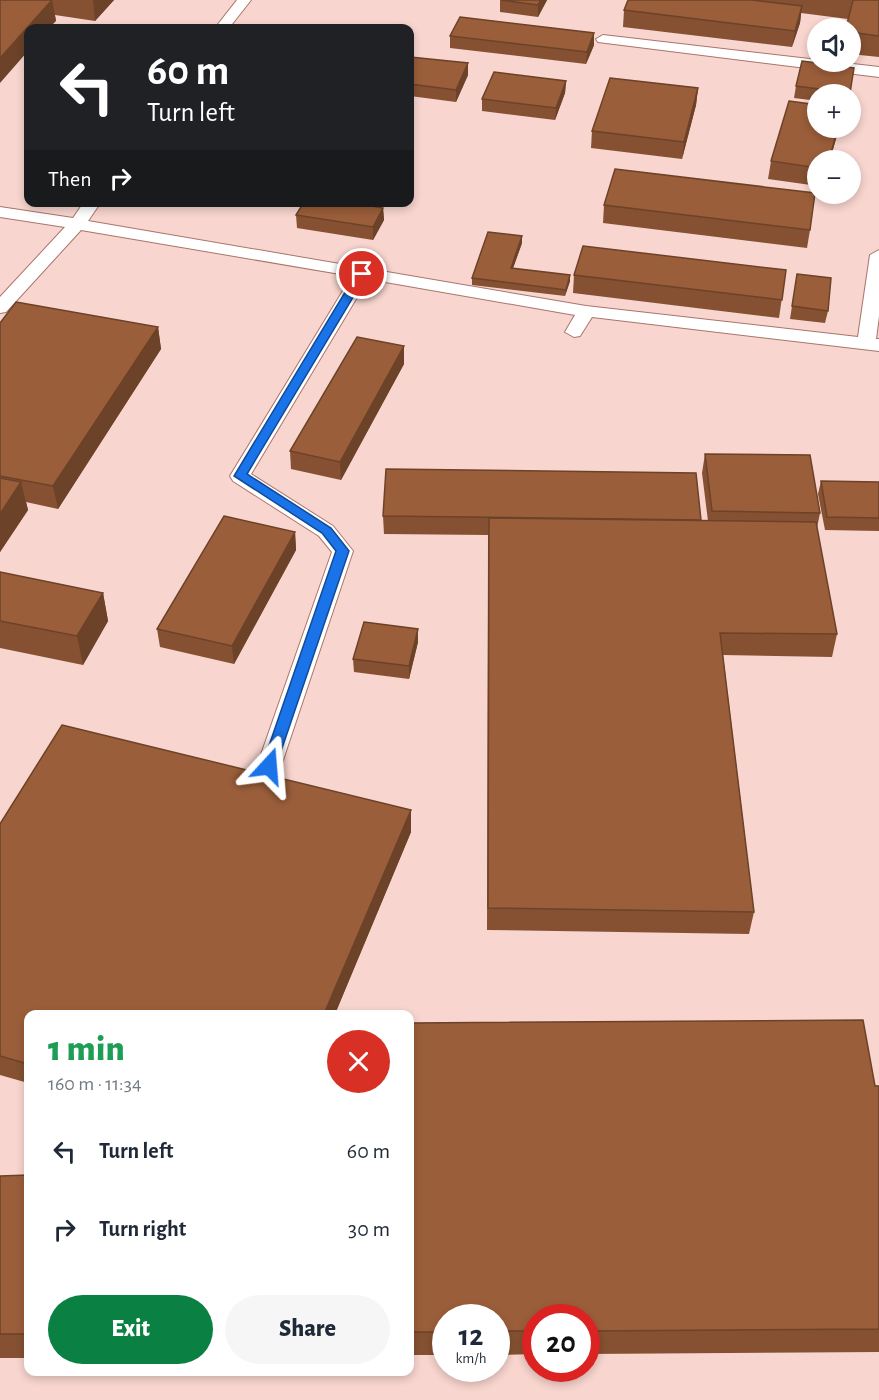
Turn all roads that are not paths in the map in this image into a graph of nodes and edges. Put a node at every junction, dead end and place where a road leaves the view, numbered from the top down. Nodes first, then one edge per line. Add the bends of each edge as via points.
1 (244, 0) edge
2 (225, 24) edge
3 (603, 39) dead end
4 (879, 72) edge
5 (89, 207) edge
6 (0, 212) edge
7 (77, 224) junction
8 (879, 255) edge
9 (362, 274) junction
10 (0, 308) edge
11 (586, 311) junction
12 (574, 332) dead end
13 (872, 344) edge
14 (269, 766) dead end

1 - 2 lane
3 - 4 lane
5 - 7 lane
6 - 7 lane
7 - 9 lane
7 - 10 lane
8 - 13 lane
9 - 11 lane
9 - 14 lane via 240,476 326,531 343,551
11 - 12 lane
11 - 13 lane

